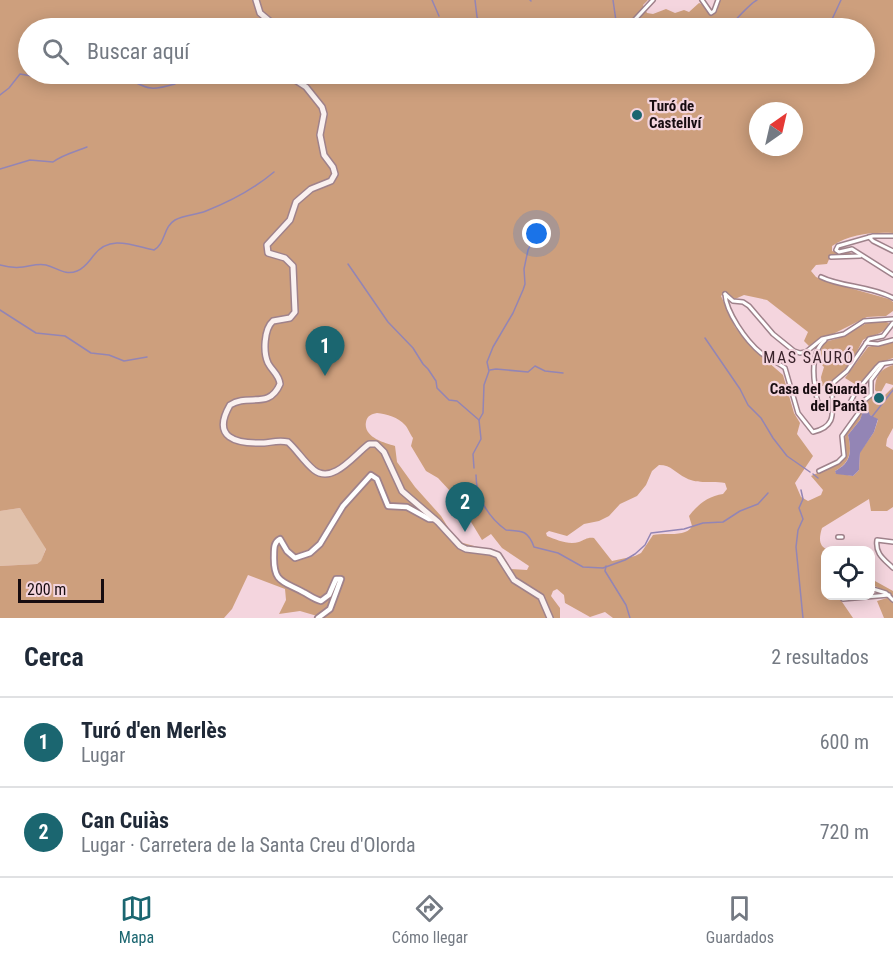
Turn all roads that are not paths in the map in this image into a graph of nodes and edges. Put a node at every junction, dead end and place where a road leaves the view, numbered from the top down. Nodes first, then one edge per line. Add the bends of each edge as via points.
1 (256, 0) edge
2 (653, 0) edge
3 (702, 0) edge
4 (718, 0) edge
5 (266, 18) edge
6 (636, 18) edge
7 (301, 84) edge
8 (869, 236) junction
9 (893, 236) edge
10 (893, 251) edge
11 (862, 256) junction
12 (831, 257) dead end
13 (893, 275) edge
14 (821, 277) dead end
15 (893, 298) edge
16 (893, 321) edge
17 (827, 339) junction
18 (893, 340) edge
19 (866, 343) junction
20 (893, 362) edge
21 (883, 364) junction
22 (850, 403) dead end
23 (819, 409) dead end
24 (819, 471) dead end
25 (435, 519) junction
26 (893, 542) edge
27 (893, 568) edge
28 (875, 590) edge
29 (889, 595) junction
30 (875, 596) edge
31 (893, 600) edge
32 (318, 618) edge
33 (550, 618) edge

1 - 5 main road
2 - 6 street
3 - 4 street via 711,13
7 - 25 main road via 322,107 324,155 336,174 296,202 289,222 267,245 268,253 287,260 294,272 295,312 292,317 273,321 267,331 266,356 280,384 267,398 230,405 223,432 243,441 288,442 314,470 323,473 349,462 369,444 376,444 384,452 402,491
8 - 9 street
8 - 10 street
8 - 11 street via 836,248 839,252 852,249
11 - 12 street
11 - 13 street
14 - 15 street
16 - 17 street via 864,321
16 - 19 street via 882,336
17 - 19 street via 806,352 794,351 770,332 752,309 725,294 738,327 759,352 785,368 798,414 812,431 823,429 830,422 832,384 851,367
17 - 23 street via 820,346 814,370
18 - 19 street
20 - 21 street
21 - 22 street via 866,377
21 - 24 street via 872,379 871,395 842,436 844,456
25 - 32 street via 407,507 388,506 378,481 371,475 310,553 295,558 280,539 275,542 274,568 284,584 321,601 329,595 336,579 341,579 330,609
25 - 33 main road via 461,547 498,555 514,580 541,597
26 - 27 street via 877,540 877,551
28 - 29 street
29 - 30 street
29 - 31 street

